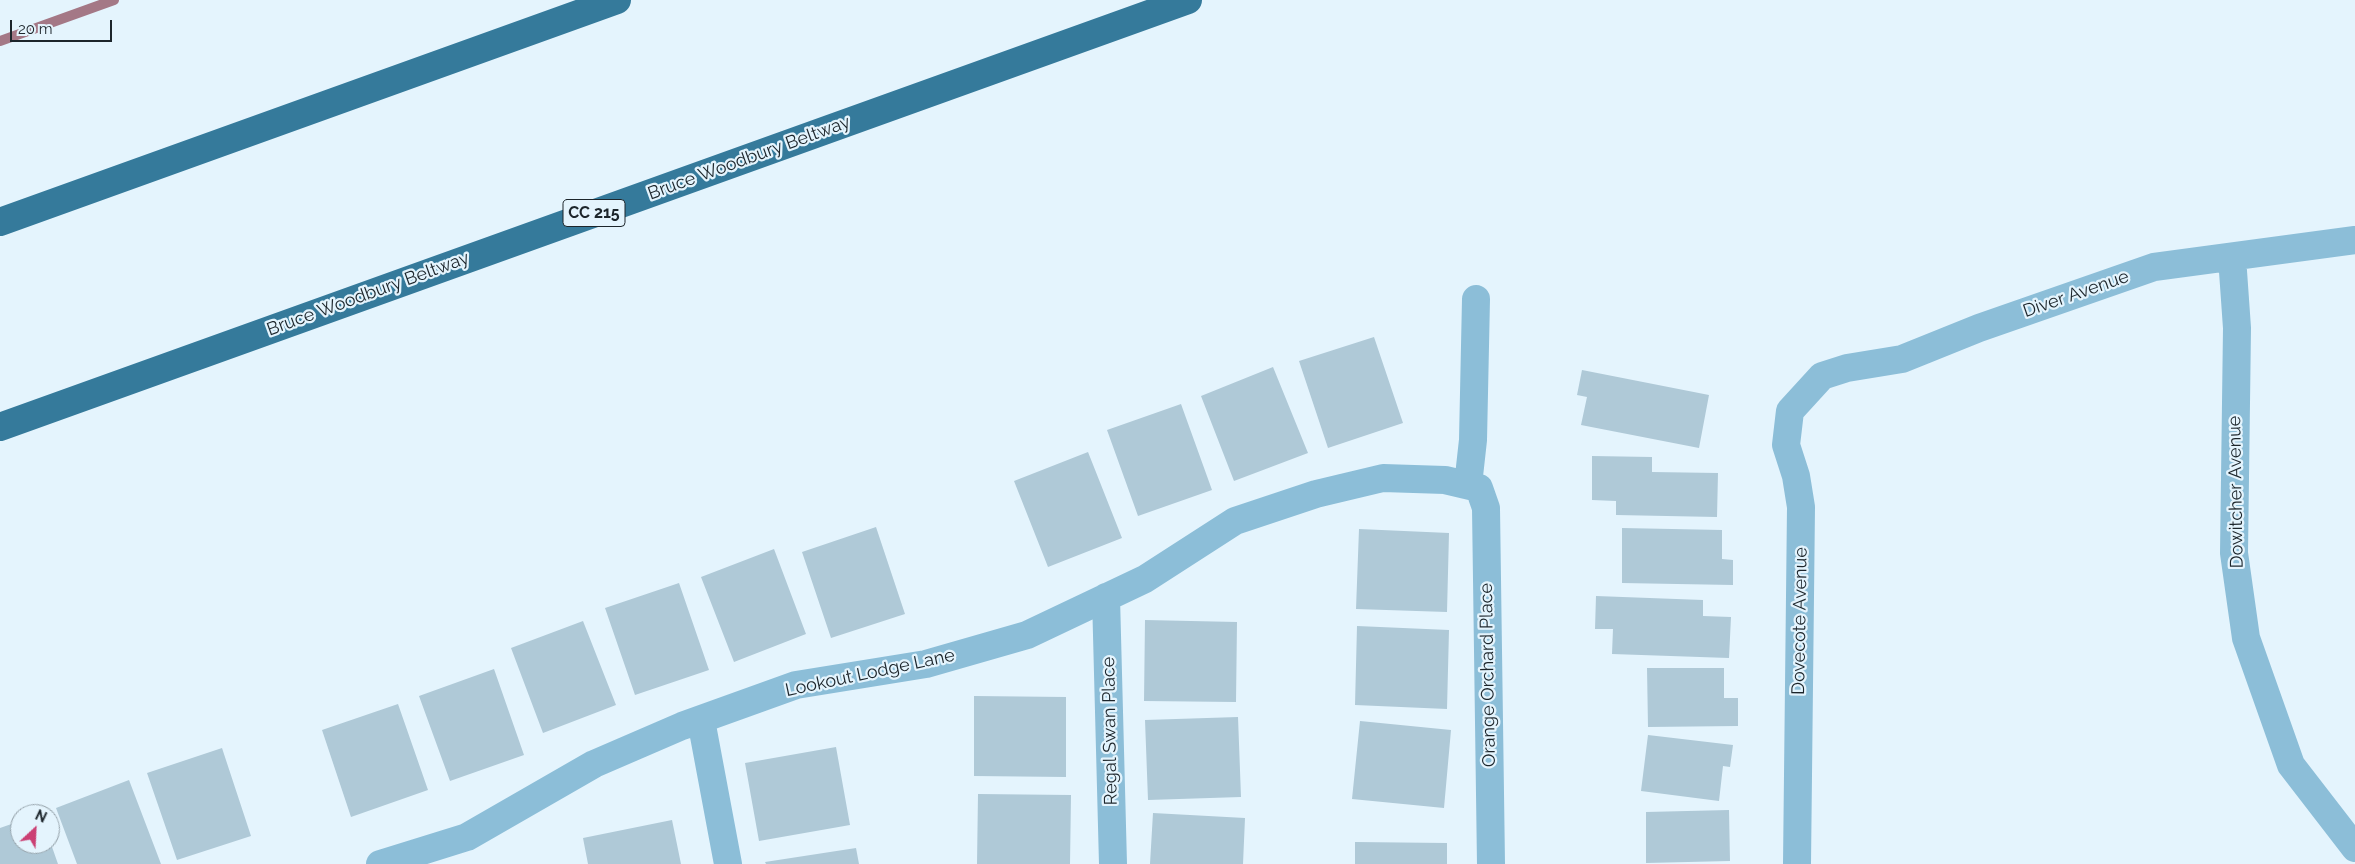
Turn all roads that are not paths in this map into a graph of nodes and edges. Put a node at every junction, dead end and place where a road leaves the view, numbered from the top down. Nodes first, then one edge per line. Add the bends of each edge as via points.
1 (617, 0) edge
2 (1188, 0) edge
3 (0, 222) edge
4 (2355, 240) edge
5 (2232, 257) junction
6 (1476, 299) dead end
7 (1810, 388) joint
8 (0, 427) edge
9 (1473, 487) junction
10 (1106, 598) junction
11 (701, 720) junction
12 (2355, 848) edge
13 (380, 864) edge
14 (728, 864) edge
15 (1113, 864) edge
16 (1491, 864) edge
17 (1797, 864) edge

1 - 3 highway
2 - 8 highway, Bruce Woodbury Beltway / CC 215
4 - 5 street, Diver Avenue
5 - 7 street, Diver Avenue via 2154,267 1979,328 1902,359 1847,368 1822,376
5 - 12 street, Dowitcher Avenue via 2237,328 2234,553 2246,638 2291,765
6 - 9 street
7 - 17 street, Dovecote Avenue via 1790,411 1786,445 1801,507
9 - 10 street, Lookout Lodge Lane via 1444,480 1383,478 1316,494 1235,521 1145,579
9 - 16 street, Orange Orchard Place via 1486,508
10 - 11 street, Lookout Lodge Lane via 1027,635 926,664 796,685
10 - 15 street, Regal Swan Place
11 - 13 street, Lookout Lodge Lane via 594,764 467,837
11 - 14 street

